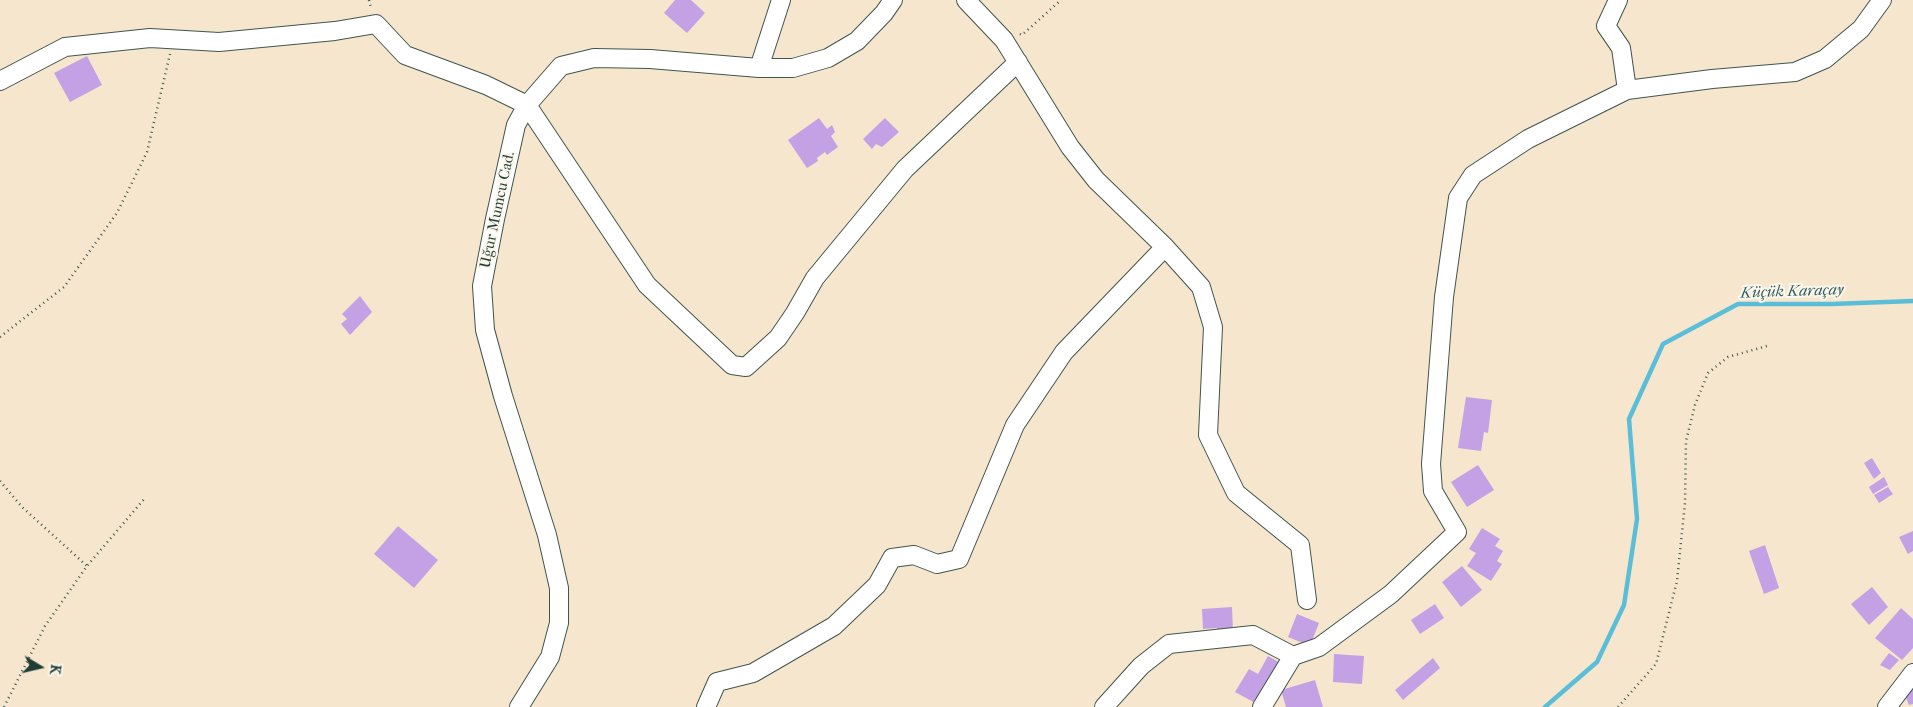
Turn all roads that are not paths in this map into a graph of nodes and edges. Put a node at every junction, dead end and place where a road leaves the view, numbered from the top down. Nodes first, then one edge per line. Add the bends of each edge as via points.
1 (781, 0) edge
2 (892, 0) edge
3 (966, 0) edge
4 (1618, 0) edge
5 (1882, 0) edge
6 (1018, 62) junction
7 (759, 68) junction
8 (0, 81) edge
9 (1627, 90) junction
10 (527, 105) junction
11 (1164, 247) junction
12 (1307, 600) dead end
13 (1293, 656) junction
14 (1913, 673) edge
15 (519, 707) edge
16 (706, 707) edge
17 (1104, 707) edge
18 (1262, 707) edge
19 (1887, 707) edge

1 - 7 street
2 - 7 street, Uğur Mumcu Cad. via 857,41 828,58 794,68
3 - 6 street via 1004,40
4 - 9 street via 1606,26 1621,48
5 - 9 street via 1861,29 1825,60 1795,72
6 - 10 street via 905,170 815,278 778,338 746,367 732,365 647,286
6 - 11 street via 1070,147 1096,180
7 - 10 street, Uğur Mumcu Cad. via 594,58 561,66
8 - 10 street via 65,47 150,38 219,42 376,24 405,55 486,85
9 - 13 street via 1528,140 1473,175 1458,198 1444,297 1432,464 1433,491 1457,532 1391,594 1319,647
10 - 15 street, Uğur Mumcu Cad. via 516,124 482,286 486,330 547,535 559,588 559,623 550,657
11 - 12 street via 1201,287 1213,327 1208,435 1236,493 1300,545
11 - 16 street via 1064,352 1015,426 959,559 937,564 914,555 892,558 877,585 834,626 753,673 717,682
13 - 17 street via 1253,635 1169,644 1141,666
13 - 18 street
14 - 19 street

